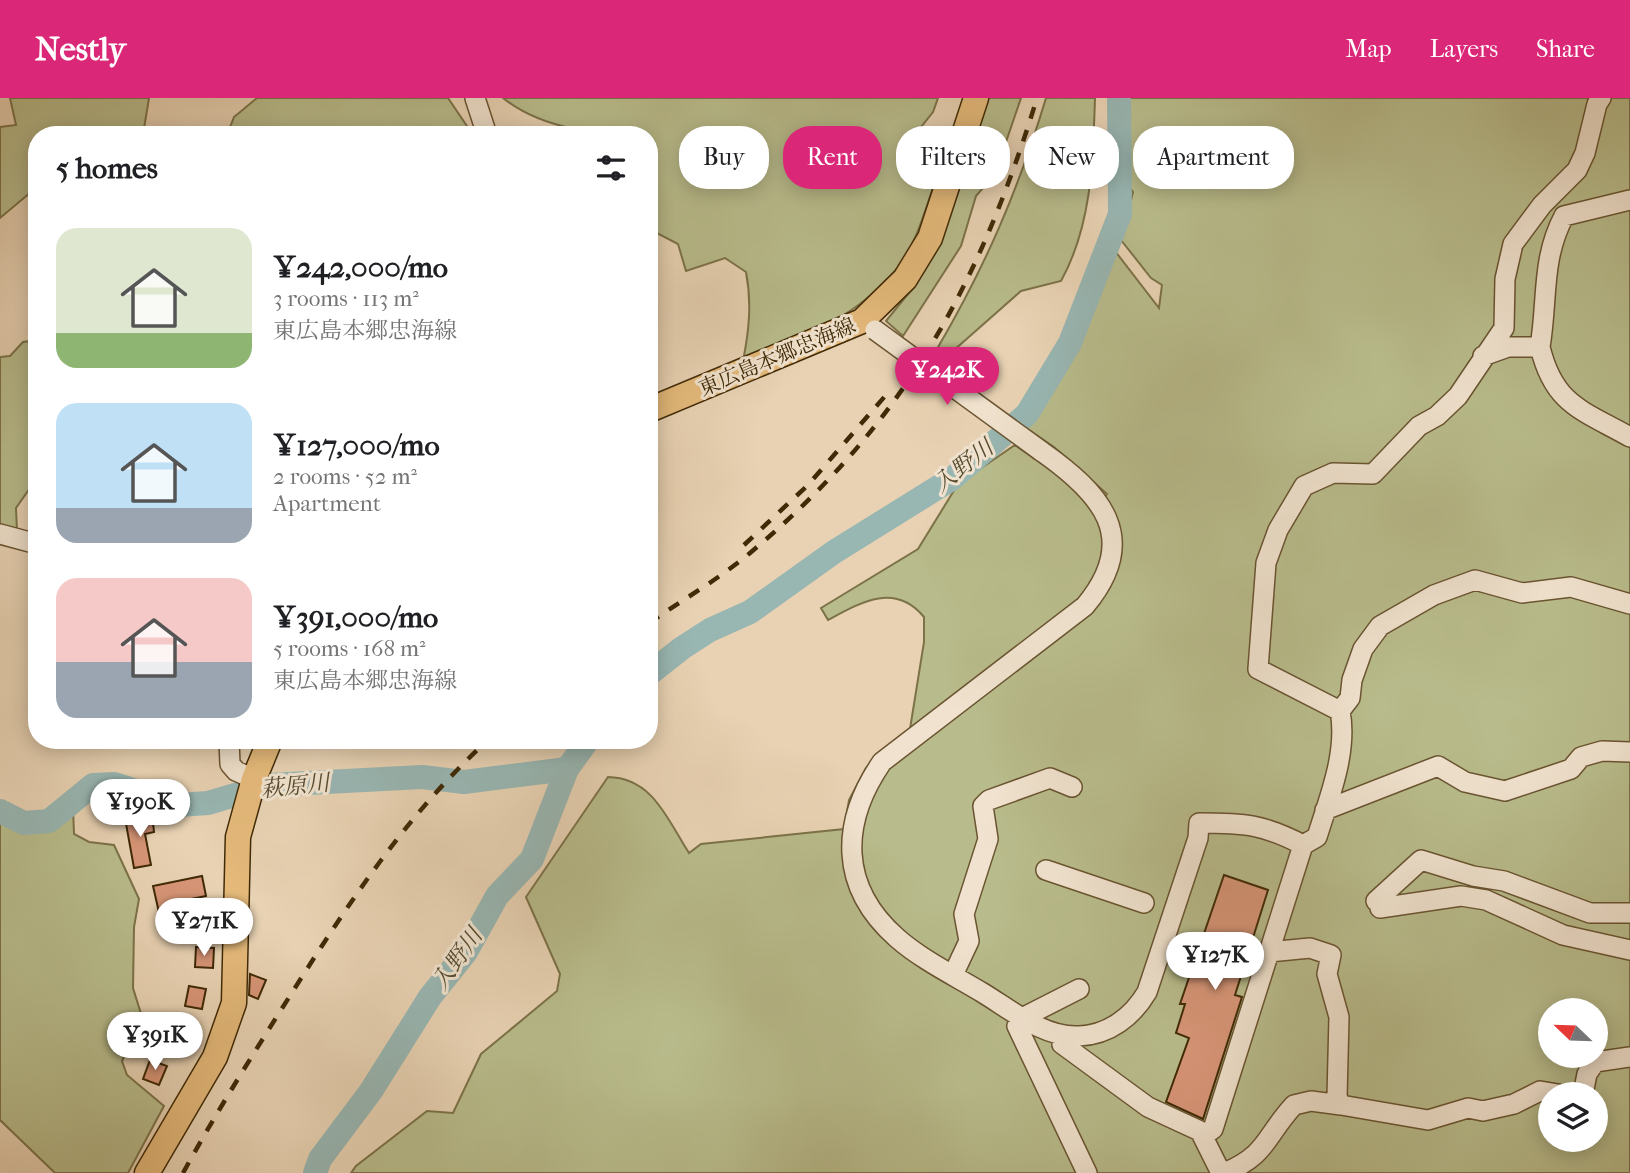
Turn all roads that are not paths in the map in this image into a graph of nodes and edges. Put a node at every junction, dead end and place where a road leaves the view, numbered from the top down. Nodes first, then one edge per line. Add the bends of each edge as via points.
1 (475, 98) edge
2 (976, 98) edge
3 (1601, 98) edge
4 (484, 126) edge
5 (1630, 200) edge
6 (869, 326) junction
7 (1540, 347) junction
8 (1482, 357) junction
9 (658, 407) edge
10 (1630, 437) edge
11 (0, 534) edge
12 (28, 542) edge
13 (1630, 604) edge
14 (1340, 711) junction
15 (229, 749) edge
16 (267, 749) edge
17 (1630, 752) edge
18 (1072, 787) dead end
19 (251, 790) junction
20 (1325, 810) junction
21 (1303, 845) junction
22 (1046, 870) dead end
23 (1144, 903) dead end
24 (1630, 913) edge
25 (1630, 950) edge
26 (1269, 951) junction
27 (953, 975) junction
28 (1079, 989) dead end
29 (1024, 1017) junction
30 (1063, 1035) junction
31 (1630, 1057) edge
32 (1585, 1082) edge
33 (1538, 1092) edge
34 (1341, 1105) junction
35 (1203, 1136) junction
36 (1263, 1150) junction
37 (147, 1173) edge
38 (1087, 1173) edge
39 (1223, 1173) edge
40 (1254, 1173) edge

1 - 4 street
2 - 6 main road, 東広島本郷忠海線 via 930,238
3 - 8 street via 1577,170 1542,205 1513,244 1504,328
5 - 7 street via 1564,216 1546,263
6 - 9 main road, 東広島本郷忠海線
6 - 27 street, bridge via 1077,477 1096,498 1113,541 1111,562 1085,606 882,762 860,799 851,838 856,880 876,914 900,940
7 - 8 street via 1508,347
7 - 10 street via 1546,374 1565,400
8 - 14 street via 1458,396 1419,426 1373,474 1333,473 1304,486 1278,530 1266,563 1258,669
11 - 12 street
13 - 14 street via 1571,587 1522,593 1475,580 1434,595 1380,626 1363,649 1350,698
14 - 20 street via 1344,731
15 - 19 street via 230,764
16 - 19 main road
17 - 20 street via 1602,751 1581,757 1571,769 1505,791 1465,782 1438,766
18 - 27 street via 1050,778 983,806 988,839 964,914 969,940
19 - 37 main road via 237,860 234,1003 215,1057
20 - 21 street via 1317,837
21 - 26 street
21 - 30 street via 1250,824 1199,823 1151,979 1135,1012 1097,1033
22 - 23 street
24 - 25 street via 1590,913 1504,881 1421,860 1378,904 1461,897 1486,900 1563,935
26 - 34 street via 1310,948 1331,955 1327,974 1339,1017
26 - 35 street via 1213,1129
27 - 29 street
28 - 29 street
29 - 30 street
29 - 38 street via 1017,1026
30 - 35 street via 1062,1044 1148,1107
31 - 32 street via 1595,1062
33 - 34 street via 1514,1104 1483,1111 1468,1108 1428,1119
34 - 36 street via 1311,1101 1294,1105
35 - 39 street
36 - 39 street via 1246,1164
36 - 40 street

